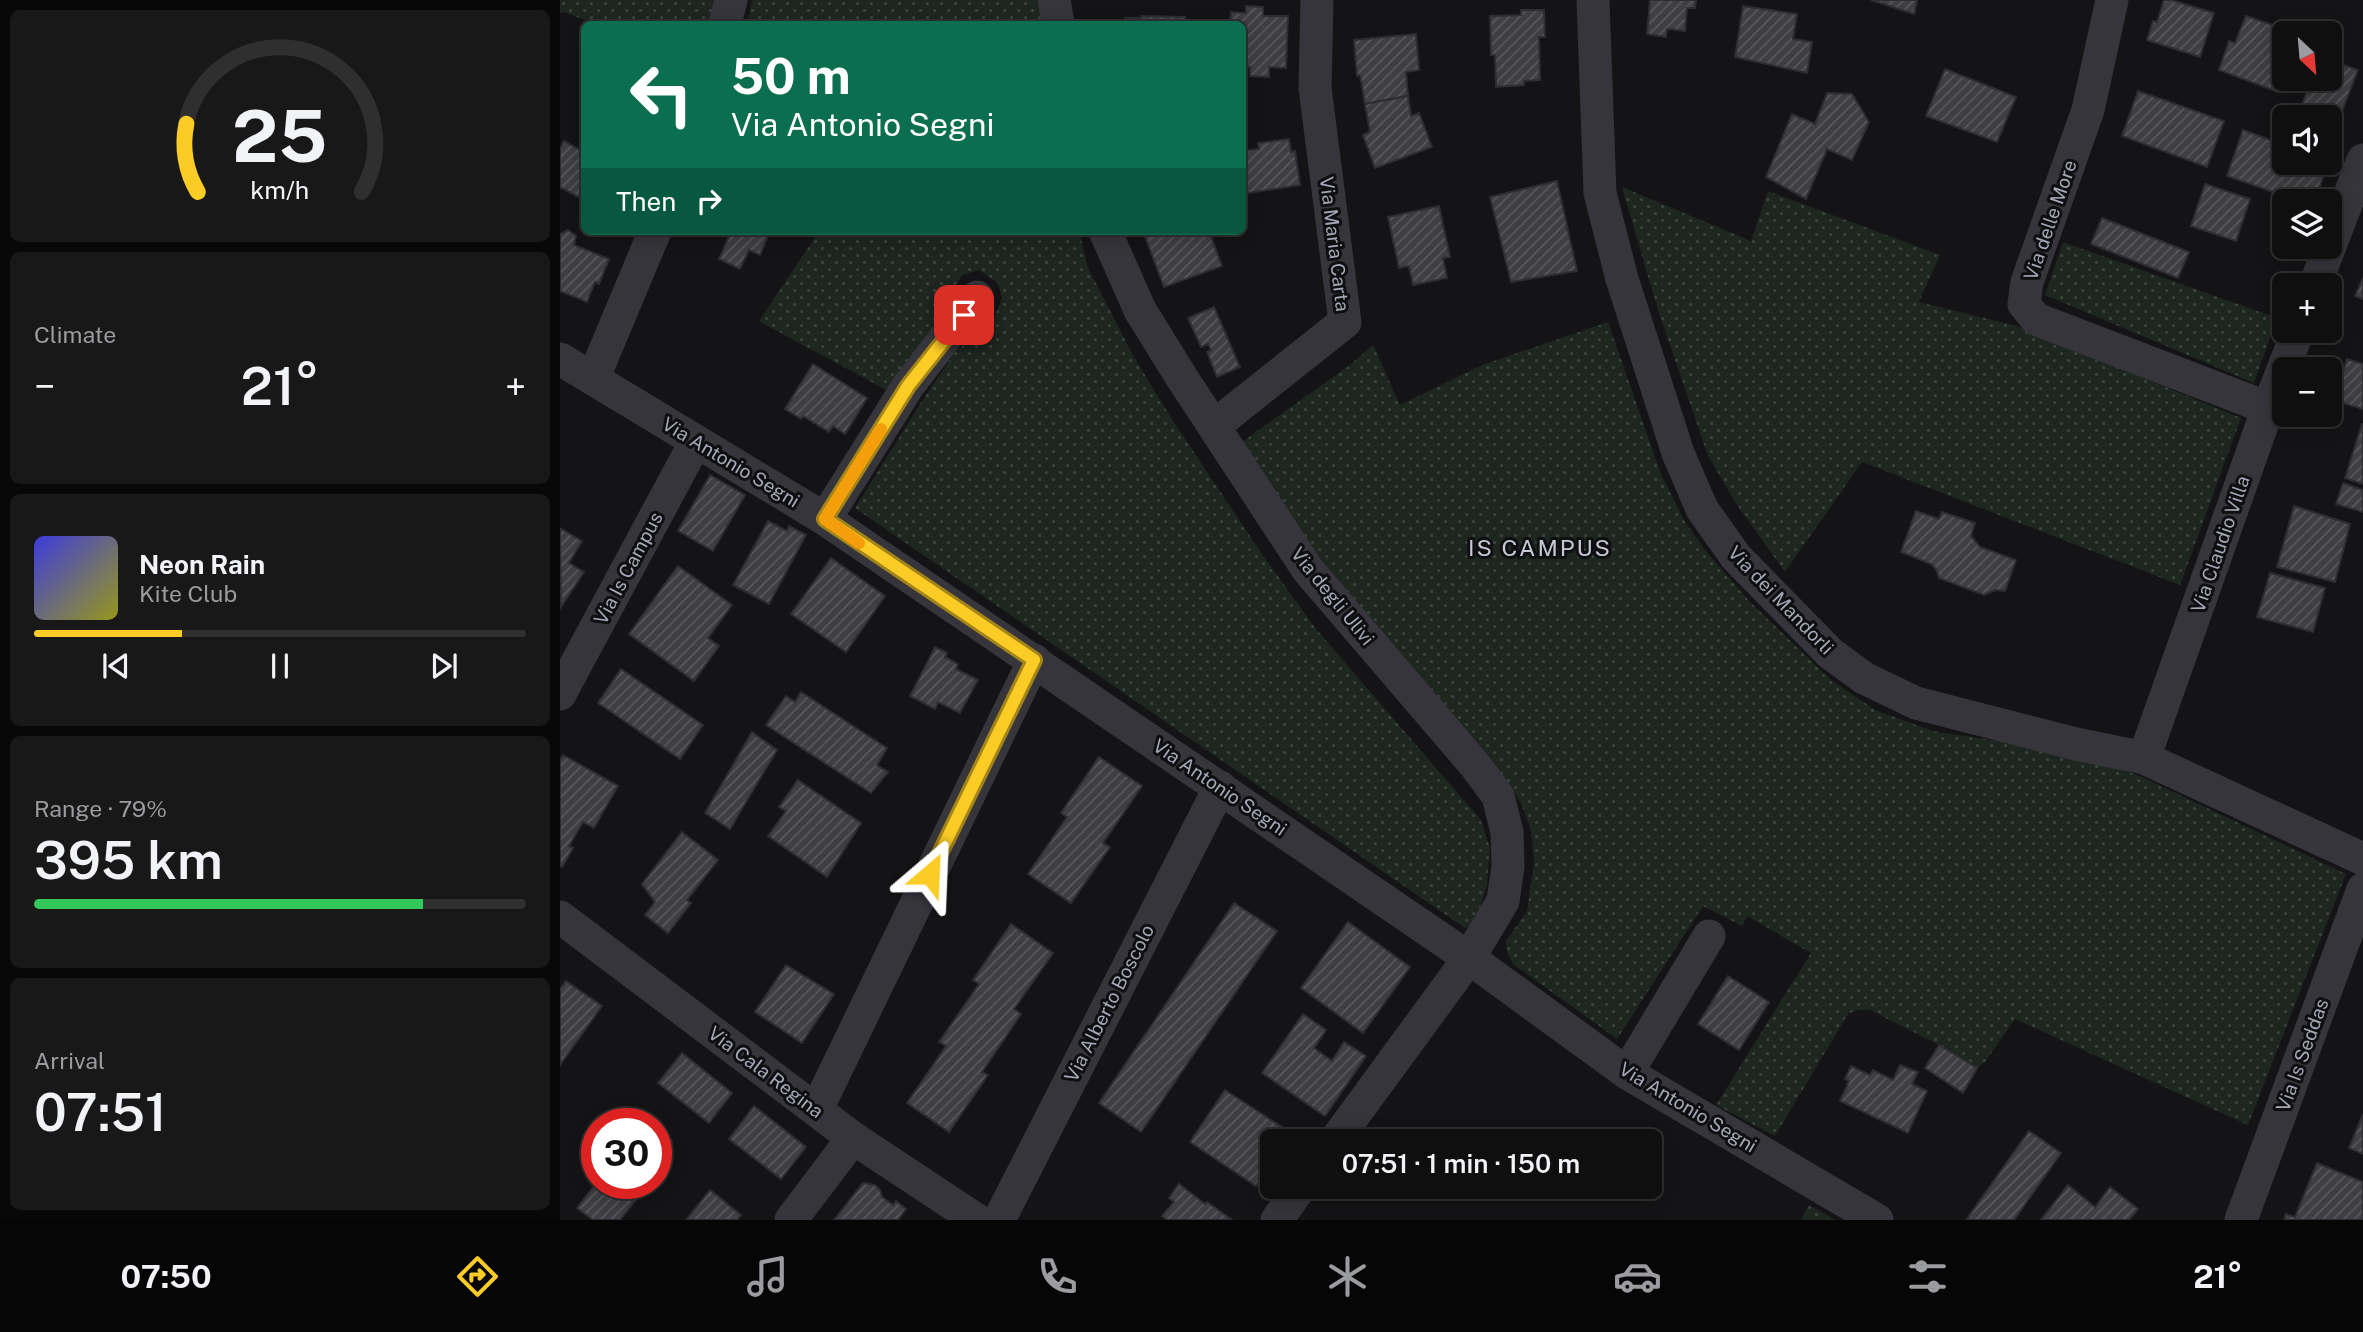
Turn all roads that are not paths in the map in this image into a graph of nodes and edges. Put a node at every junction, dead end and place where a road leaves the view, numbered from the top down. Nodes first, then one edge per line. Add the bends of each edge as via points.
1 (731, 0) edge
2 (1054, 0) edge
3 (1317, 0) edge
4 (1593, 0) edge
5 (2112, 0) edge
6 (726, 21) edge
7 (1058, 21) edge
8 (2362, 163) edge
9 (653, 235) edge
10 (1107, 235) edge
11 (2320, 273) edge
12 (977, 297) dead end
13 (2293, 343) edge
14 (560, 359) edge
15 (593, 379) junction
16 (2268, 408) junction
17 (1214, 426) junction
18 (696, 441) junction
19 (825, 519) junction
20 (1034, 660) junction
21 (560, 694) edge
22 (2144, 758) junction
23 (1220, 787) junction
24 (2363, 859) edge
25 (2363, 889) edge
26 (560, 917) edge
27 (1709, 936) dead end
28 (1469, 958) junction
29 (1627, 1073) junction
30 (817, 1109) junction
31 (1344, 1129) edge
32 (853, 1138) junction
33 (1292, 1199) edge
34 (791, 1220) edge
35 (977, 1220) edge
36 (999, 1220) edge
37 (1277, 1220) edge
38 (1877, 1220) edge
39 (2241, 1220) edge

1 - 6 street
2 - 7 street
3 - 17 street, Via Maria Carta via 1315,88 1345,322
4 - 22 street, Via dei Mandorli via 1600,193 1622,279 1678,453 1702,509 1729,548 1830,653 1864,678 1916,703
5 - 16 street, Via delle More via 2088,110 2027,282 2024,304 2036,319
8 - 11 street
9 - 15 street
10 - 17 street, Via degli Ulivi via 1140,310
12 - 19 street via 908,386
13 - 16 street, Via Claudio Villa
14 - 15 street, Via Antonio Segni
15 - 18 street, Via Antonio Segni
16 - 22 street, Via Claudio Villa
17 - 28 street, Via degli Ulivi via 1308,570 1498,796 1507,832 1503,901
18 - 19 street, Via Antonio Segni
18 - 21 street, Via Is Campus
19 - 20 street, Via Antonio Segni
20 - 23 street, Via Antonio Segni
20 - 30 street
22 - 24 street, Via dei Mandorli
23 - 28 street, Via Antonio Segni
23 - 36 street, Via Alberto Boscolo
25 - 39 street, Via Is Seddas
26 - 30 street, Via Cala Regina
27 - 29 street
28 - 29 street, Via Antonio Segni
28 - 31 street, Via degli Ulivi
29 - 38 street, Via Antonio Segni
30 - 32 street, Via Cala Regina
32 - 34 street
32 - 35 street, Via Cala Regina
33 - 37 street

